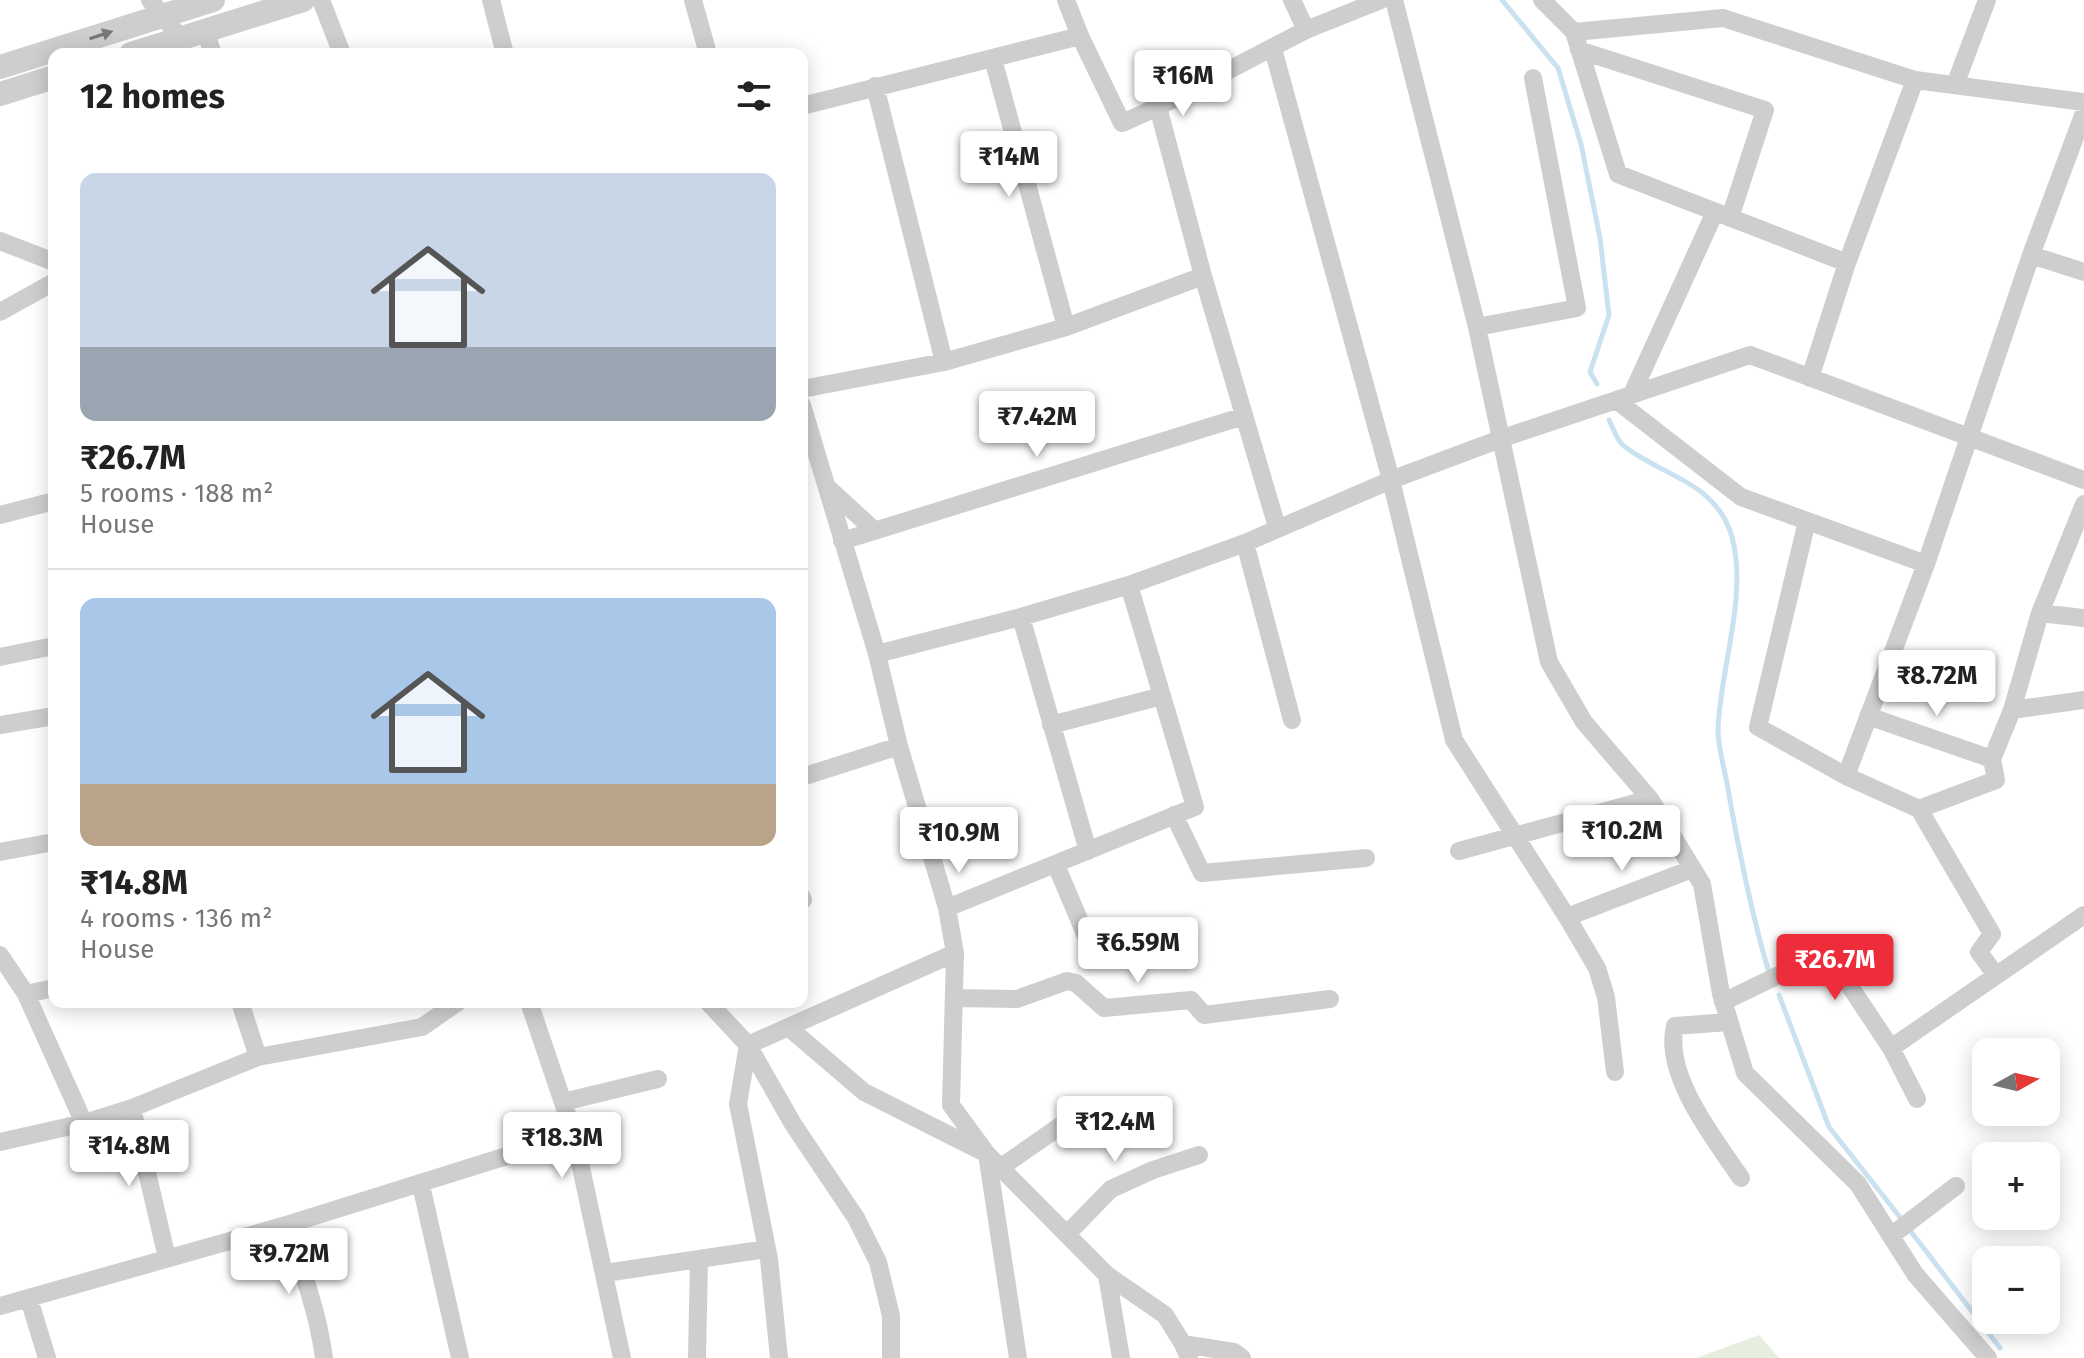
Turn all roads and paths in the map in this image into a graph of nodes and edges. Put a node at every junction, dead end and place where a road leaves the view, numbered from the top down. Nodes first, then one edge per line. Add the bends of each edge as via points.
1 (213, 0) edge
2 (303, 0) edge
3 (321, 0) edge
4 (491, 0) edge
5 (693, 0) edge
6 (1066, 0) edge
7 (1292, 0) edge
8 (1381, 0) edge
9 (1394, 0) edge
10 (1542, 0) edge
11 (1987, 0) edge
12 (156, 8) edge
13 (1306, 30) junction
14 (205, 31) junction
15 (1080, 36) junction
16 (181, 39) junction
17 (1577, 41) junction
18 (50, 48) edge
19 (151, 48) edge
20 (211, 48) edge
21 (340, 48) edge
22 (503, 48) edge
23 (706, 48) edge
24 (48, 49) edge
25 (1273, 49) junction
26 (993, 59) junction
27 (0, 67) edge
28 (1533, 78) dead end
29 (48, 79) edge
30 (1915, 80) junction
31 (1955, 85) junction
32 (875, 86) junction
33 (0, 94) edge
34 (2084, 102) edge
35 (808, 104) edge
36 (1158, 107) junction
37 (2084, 113) edge
38 (1722, 215) junction
39 (0, 241) edge
40 (2031, 255) junction
41 (48, 260) edge
42 (1847, 263) junction
43 (2084, 272) edge
44 (1203, 276) junction
45 (48, 285) edge
46 (0, 312) edge
47 (1066, 327) junction
48 (1477, 327) junction
49 (944, 362) junction
50 (1810, 378) junction
51 (808, 388) edge
52 (1624, 397) junction
53 (1244, 416) junction
54 (808, 425) edge
55 (1503, 438) junction
56 (1968, 438) junction
57 (1391, 480) junction
58 (2084, 480) edge
59 (826, 486) junction
60 (48, 504) edge
61 (2084, 504) edge
62 (0, 515) edge
63 (1807, 521) junction
64 (1277, 527) junction
65 (875, 531) junction
66 (842, 541) junction
67 (1245, 543) junction
68 (1926, 564) junction
69 (1129, 585) junction
70 (2040, 613) junction
71 (1021, 617) junction
72 (2084, 618) edge
73 (48, 647) edge
74 (877, 654) junction
75 (0, 657) edge
76 (1162, 696) junction
77 (2084, 701) edge
78 (2012, 710) junction
79 (1868, 716) junction
80 (48, 717) edge
81 (1292, 720) dead end
82 (0, 725) edge
83 (1051, 725) junction
84 (899, 746) junction
85 (1992, 759) junction
86 (808, 775) edge
87 (1846, 776) junction
88 (1650, 799) junction
89 (1919, 809) junction
90 (1174, 815) junction
91 (1515, 836) junction
92 (48, 843) edge
93 (1088, 851) junction
94 (1459, 851) dead end
95 (0, 852) edge
96 (1366, 858) dead end
97 (1056, 865) junction
98 (1692, 869) junction
99 (947, 908) junction
100 (2084, 915) edge
101 (1567, 917) junction
102 (1089, 943) dead end
103 (955, 953) junction
104 (0, 955) edge
105 (1995, 974) junction
106 (48, 989) edge
107 (26, 994) junction
108 (954, 998) junction
109 (1330, 999) dead end
110 (1723, 1002) junction
111 (242, 1008) edge
112 (449, 1008) edge
113 (531, 1008) edge
114 (714, 1008) edge
115 (1729, 1022) junction
116 (782, 1030) junction
117 (748, 1045) junction
118 (1891, 1048) junction
119 (258, 1057) junction
120 (1615, 1072) dead end
121 (658, 1079) dead end
122 (1917, 1099) dead end
123 (563, 1102) junction
124 (132, 1108) junction
125 (1076, 1115) dead end
126 (84, 1123) junction
127 (574, 1135) junction
128 (4, 1138) edge
129 (1199, 1155) dead end
130 (994, 1161) junction
131 (1741, 1178) dead end
132 (421, 1185) junction
133 (1956, 1186) dead end
134 (286, 1225) junction
135 (1068, 1233) junction
136 (1892, 1235) junction
137 (767, 1249) junction
138 (167, 1258) junction
139 (699, 1259) junction
140 (605, 1273) junction
141 (1107, 1275) junction
142 (29, 1299) junction
143 (0, 1306) edge
144 (1186, 1351) edge
145 (47, 1358) edge
146 (324, 1358) edge
147 (460, 1358) edge
148 (622, 1358) edge
149 (697, 1358) edge
150 (779, 1358) edge
151 (891, 1358) edge
152 (1018, 1358) edge
153 (1121, 1358) edge
154 (1242, 1358) edge
155 (1988, 1358) edge

1 - 12 street
2 - 14 street
3 - 21 street
4 - 22 street
5 - 23 street
6 - 15 street
7 - 13 street
8 - 13 street
9 - 48 street
10 - 17 street
11 - 31 street
12 - 16 street
18 -> 12 street
13 - 25 street
14 - 16 street
14 - 20 street
15 - 26 street
15 - 36 street via 1122,123
16 - 19 street
17 - 30 street via 1723,18
17 - 38 street via 1618,174
17 - 38 street via 1765,110
27 -> 24 street
25 - 36 street
25 - 57 street
26 - 32 street
26 - 47 street
28 - 48 street via 1577,308
29 - 33 street
30 - 31 street
30 - 42 street
31 - 34 street
32 - 35 street
32 - 49 street
36 - 44 street
37 - 40 street
38 - 42 street
38 - 52 street
39 - 41 street
40 - 43 street
40 - 56 street
42 - 50 street
44 - 47 street
44 - 53 street
45 - 46 street
47 - 49 street
48 - 55 street
49 - 51 street
50 - 52 street via 1750,355
50 - 56 street
52 - 55 street
52 - 63 street via 1741,497
53 - 64 street
53 - 65 street
54 - 59 street
55 - 57 street
55 - 88 street via 1549,662 1584,722
56 - 58 street
56 - 68 street
57 - 64 street
57 - 91 street via 1454,740
59 - 65 street
59 - 66 street
60 - 62 street
61 - 70 street
63 - 68 street
63 - 87 street via 1758,727
64 - 67 street
65 - 66 street
66 - 74 street
67 - 69 street
67 - 81 street
68 - 79 street
69 - 71 street
69 - 76 street
70 - 72 street
70 - 78 street
71 - 74 street
71 - 83 street
73 - 75 street
74 - 84 street
76 - 83 street
76 - 90 street via 1195,807
77 - 78 street
78 - 85 street
79 - 85 street
79 - 87 street
80 - 82 street
83 - 93 street
84 - 86 street
84 - 99 street
85 - 89 street via 1996,780
87 - 89 street
88 - 91 street
88 - 98 street
89 - 105 street via 1992,934 1979,952
90 - 93 street
90 - 96 street via 1202,873
91 - 94 street
91 - 101 street
92 - 95 street
93 - 97 street
97 - 99 street
97 - 102 street
98 - 101 street
98 - 110 street via 1702,884
99 - 103 street
100 - 105 street
101 - 120 street via 1597,968 1606,997
103 - 108 street
103 - 116 street
104 - 107 street
105 - 118 street
106 - 107 street
107 - 126 street
108 - 109 street via 1017,999 1067,981 1104,1008 1191,1000 1204,1015
108 - 130 street via 951,1105
110 - 115 street
110 - 118 street via 1827,952
111 - 119 street
112 - 119 street via 422,1027
113 - 123 street
114 - 117 street
115 - 131 street via 1675,1026 1672,1037 1680,1075 1701,1120
115 - 136 street via 1745,1073 1858,1184
116 - 117 street
116 - 130 street via 864,1092
117 - 137 street via 738,1104
117 - 151 street via 878,1262 891,1316
118 - 122 street
119 - 124 street
121 - 123 street
123 - 127 street
124 - 126 street
124 - 138 street
125 - 130 street
126 - 128 street
127 - 132 street
127 - 140 street
129 - 135 street via 1111,1189
130 - 135 street
130 - 152 street
132 - 134 street
132 - 147 street
133 - 136 street
134 - 138 street
134 - 146 street via 305,1275
135 - 141 street
136 - 155 street via 1915,1274
137 - 139 street
137 - 150 street
138 - 142 street
139 - 140 street
139 - 149 street
140 - 148 street
141 - 144 street via 1165,1315
141 - 153 street
142 - 143 street
142 - 145 street
144 - 154 street via 1234,1352

